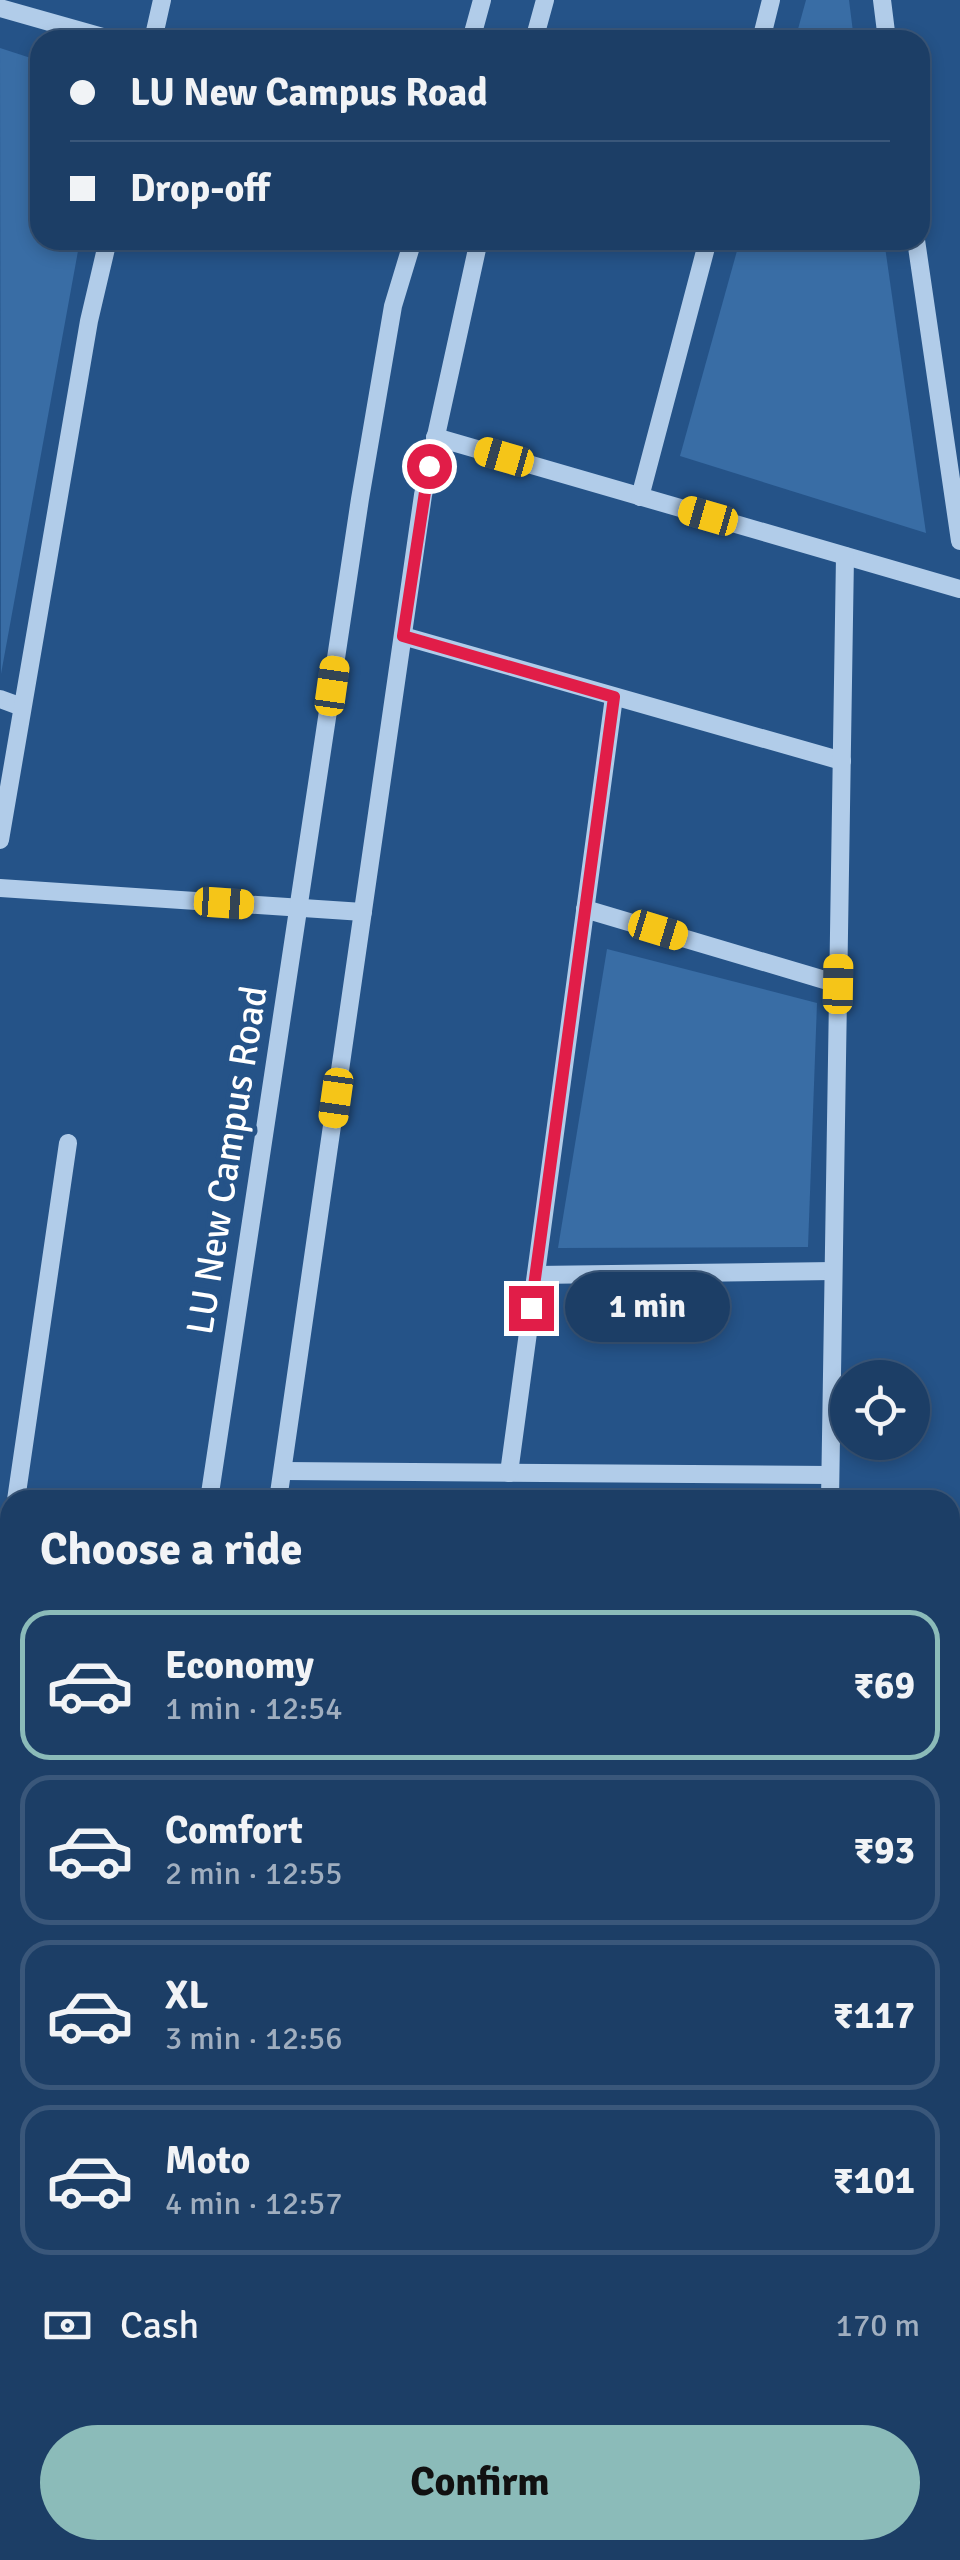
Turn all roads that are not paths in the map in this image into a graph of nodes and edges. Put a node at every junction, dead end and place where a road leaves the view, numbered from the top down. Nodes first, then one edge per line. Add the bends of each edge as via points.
1 (162, 0) edge
2 (482, 0) edge
3 (545, 0) edge
4 (771, 0) edge
5 (882, 0) edge
6 (0, 8) edge
7 (78, 30) edge
8 (155, 30) edge
9 (474, 30) edge
10 (537, 30) edge
11 (763, 30) edge
12 (886, 30) edge
13 (106, 250) edge
14 (409, 250) edge
15 (477, 250) edge
16 (705, 250) edge
17 (917, 250) edge
18 (435, 437) junction
19 (640, 497) junction
20 (960, 541) edge
21 (845, 556) junction
22 (960, 589) edge
23 (403, 636) junction
24 (614, 697) junction
25 (0, 699) edge
26 (22, 707) junction
27 (842, 761) junction
28 (0, 840) edge
29 (0, 888) edge
30 (298, 908) junction
31 (585, 909) junction
32 (363, 912) junction
33 (838, 984) junction
34 (68, 1144) dead end
35 (833, 1271) junction
36 (536, 1275) junction
37 (282, 1472) junction
38 (509, 1473) junction
39 (830, 1475) junction
40 (17, 1490) edge
41 (211, 1490) edge
42 (279, 1490) edge
43 (830, 1490) edge

1 - 8 street
2 - 9 street
3 - 10 street
4 - 11 street
5 - 12 street
6 - 7 street
13 - 26 street
14 - 30 street, LU New Campus Road via 393,306 360,500
15 - 18 street
16 - 19 street
17 - 20 street
18 - 19 street
18 - 23 street
19 - 21 street
21 - 22 street
21 - 27 street
23 - 24 street
23 - 32 street
24 - 27 street
24 - 31 street
25 - 26 street
26 - 28 street
27 - 33 street
29 - 30 street
30 - 32 street
30 - 41 street, LU New Campus Road
31 - 33 street
31 - 36 street
32 - 37 street
33 - 35 street
34 - 40 street
35 - 36 street
35 - 39 street
36 - 38 street
37 - 38 street
37 - 42 street
38 - 39 street
39 - 43 street

